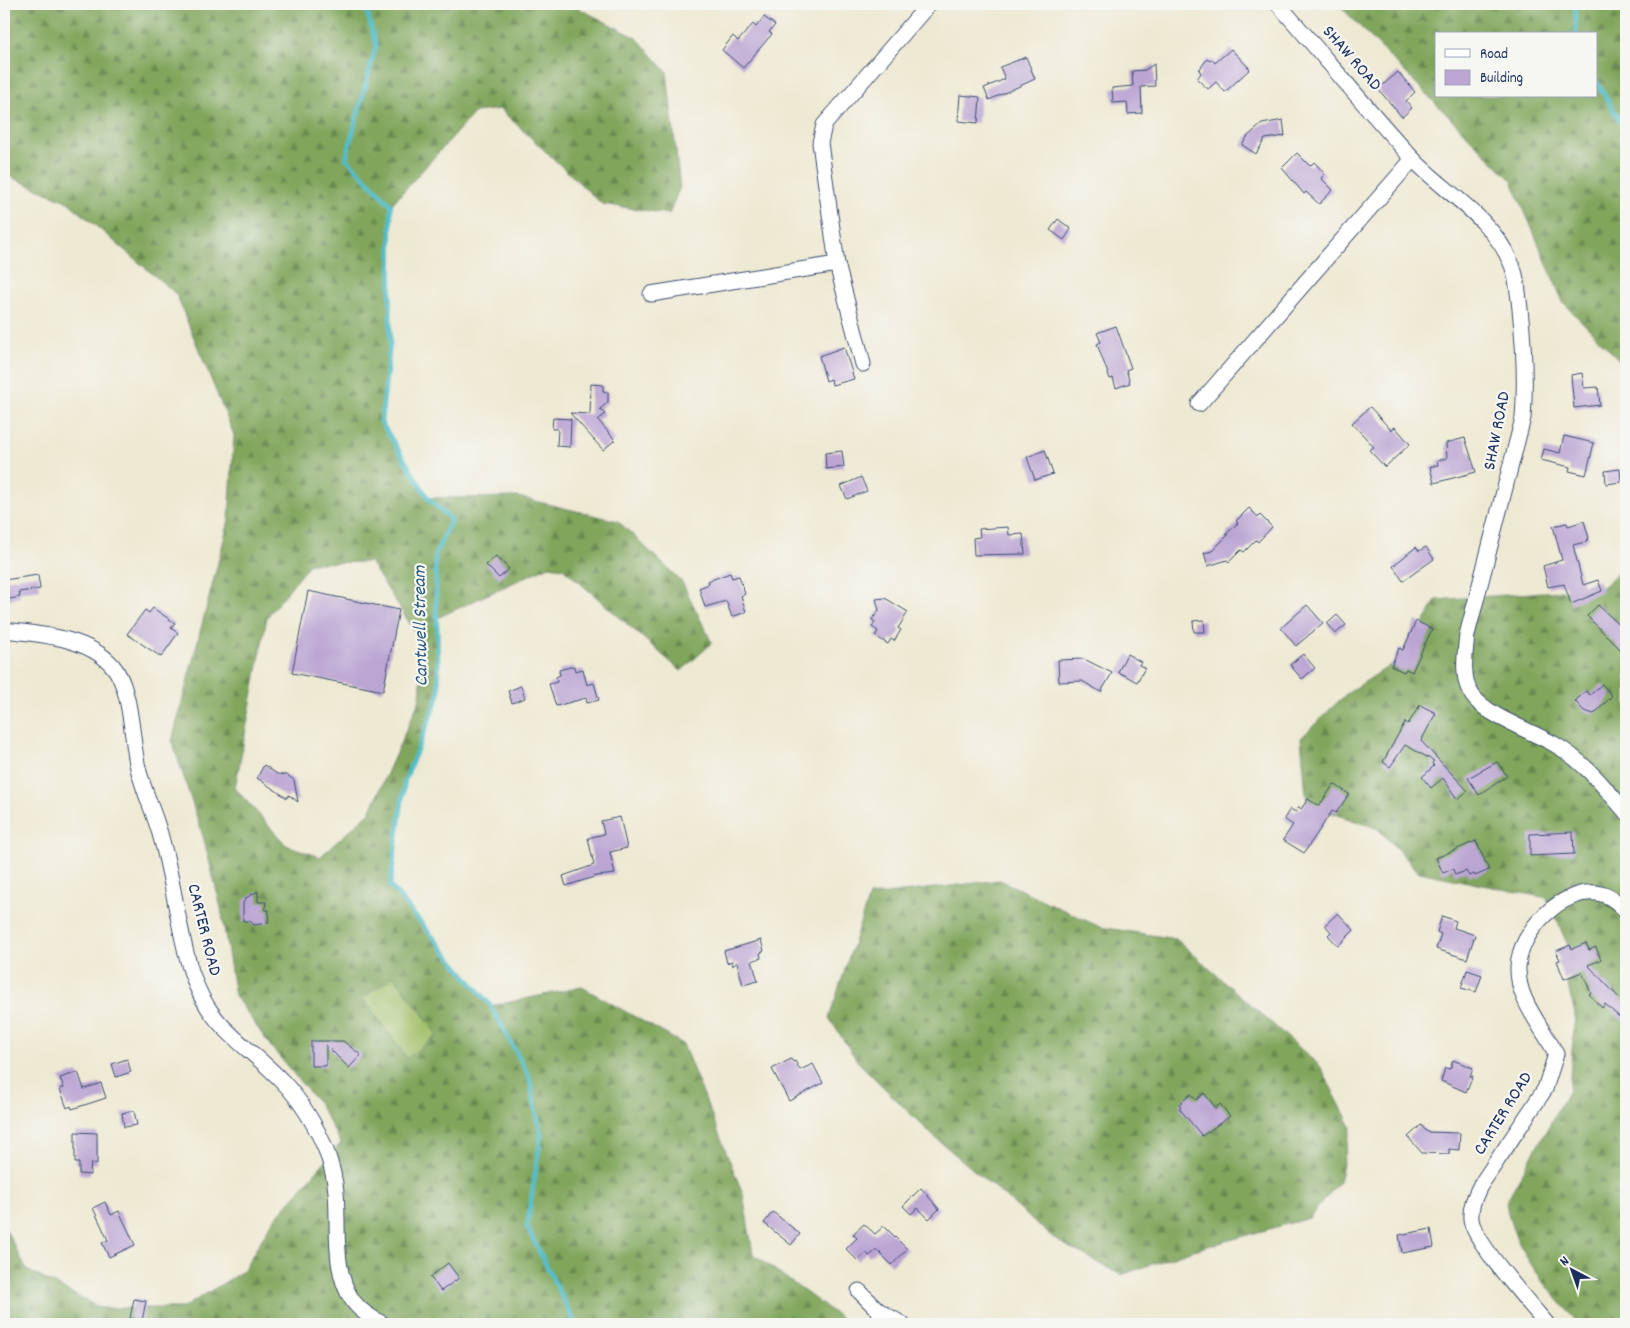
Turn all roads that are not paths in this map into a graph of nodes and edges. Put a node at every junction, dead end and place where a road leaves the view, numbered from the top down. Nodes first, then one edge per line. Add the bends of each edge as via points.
1 (930, 4) edge
2 (1278, 4) edge
3 (1413, 159) junction
4 (837, 264) junction
5 (651, 294) dead end
6 (863, 364) dead end
7 (1199, 404) dead end
8 (4, 630) edge
9 (1626, 812) edge
10 (1626, 911) edge
11 (860, 1290) dead end
12 (383, 1324) edge
13 (902, 1324) edge
14 (1547, 1324) edge

1 - 4 street via 824,125 820,143
2 - 3 street, SHAW ROAD
3 - 7 street
3 - 9 street, SHAW ROAD via 1491,230 1503,245 1514,271 1525,353 1523,418 1467,635 1465,654 1469,689 1480,704 1496,716 1555,744 1590,770
4 - 5 street
4 - 6 street
8 - 12 street, CARTER ROAD via 40,634 90,649 112,665 124,686 138,769 162,841 191,972 212,1015 227,1034 282,1081 302,1105 332,1168 340,1265 345,1286 353,1301 367,1315
10 - 14 street, CARTER ROAD via 1616,901 1601,894 1581,895 1546,912 1523,946 1518,966 1520,987 1529,1010 1556,1054 1545,1089 1472,1202 1471,1220 1479,1240
11 - 13 street via 878,1310

